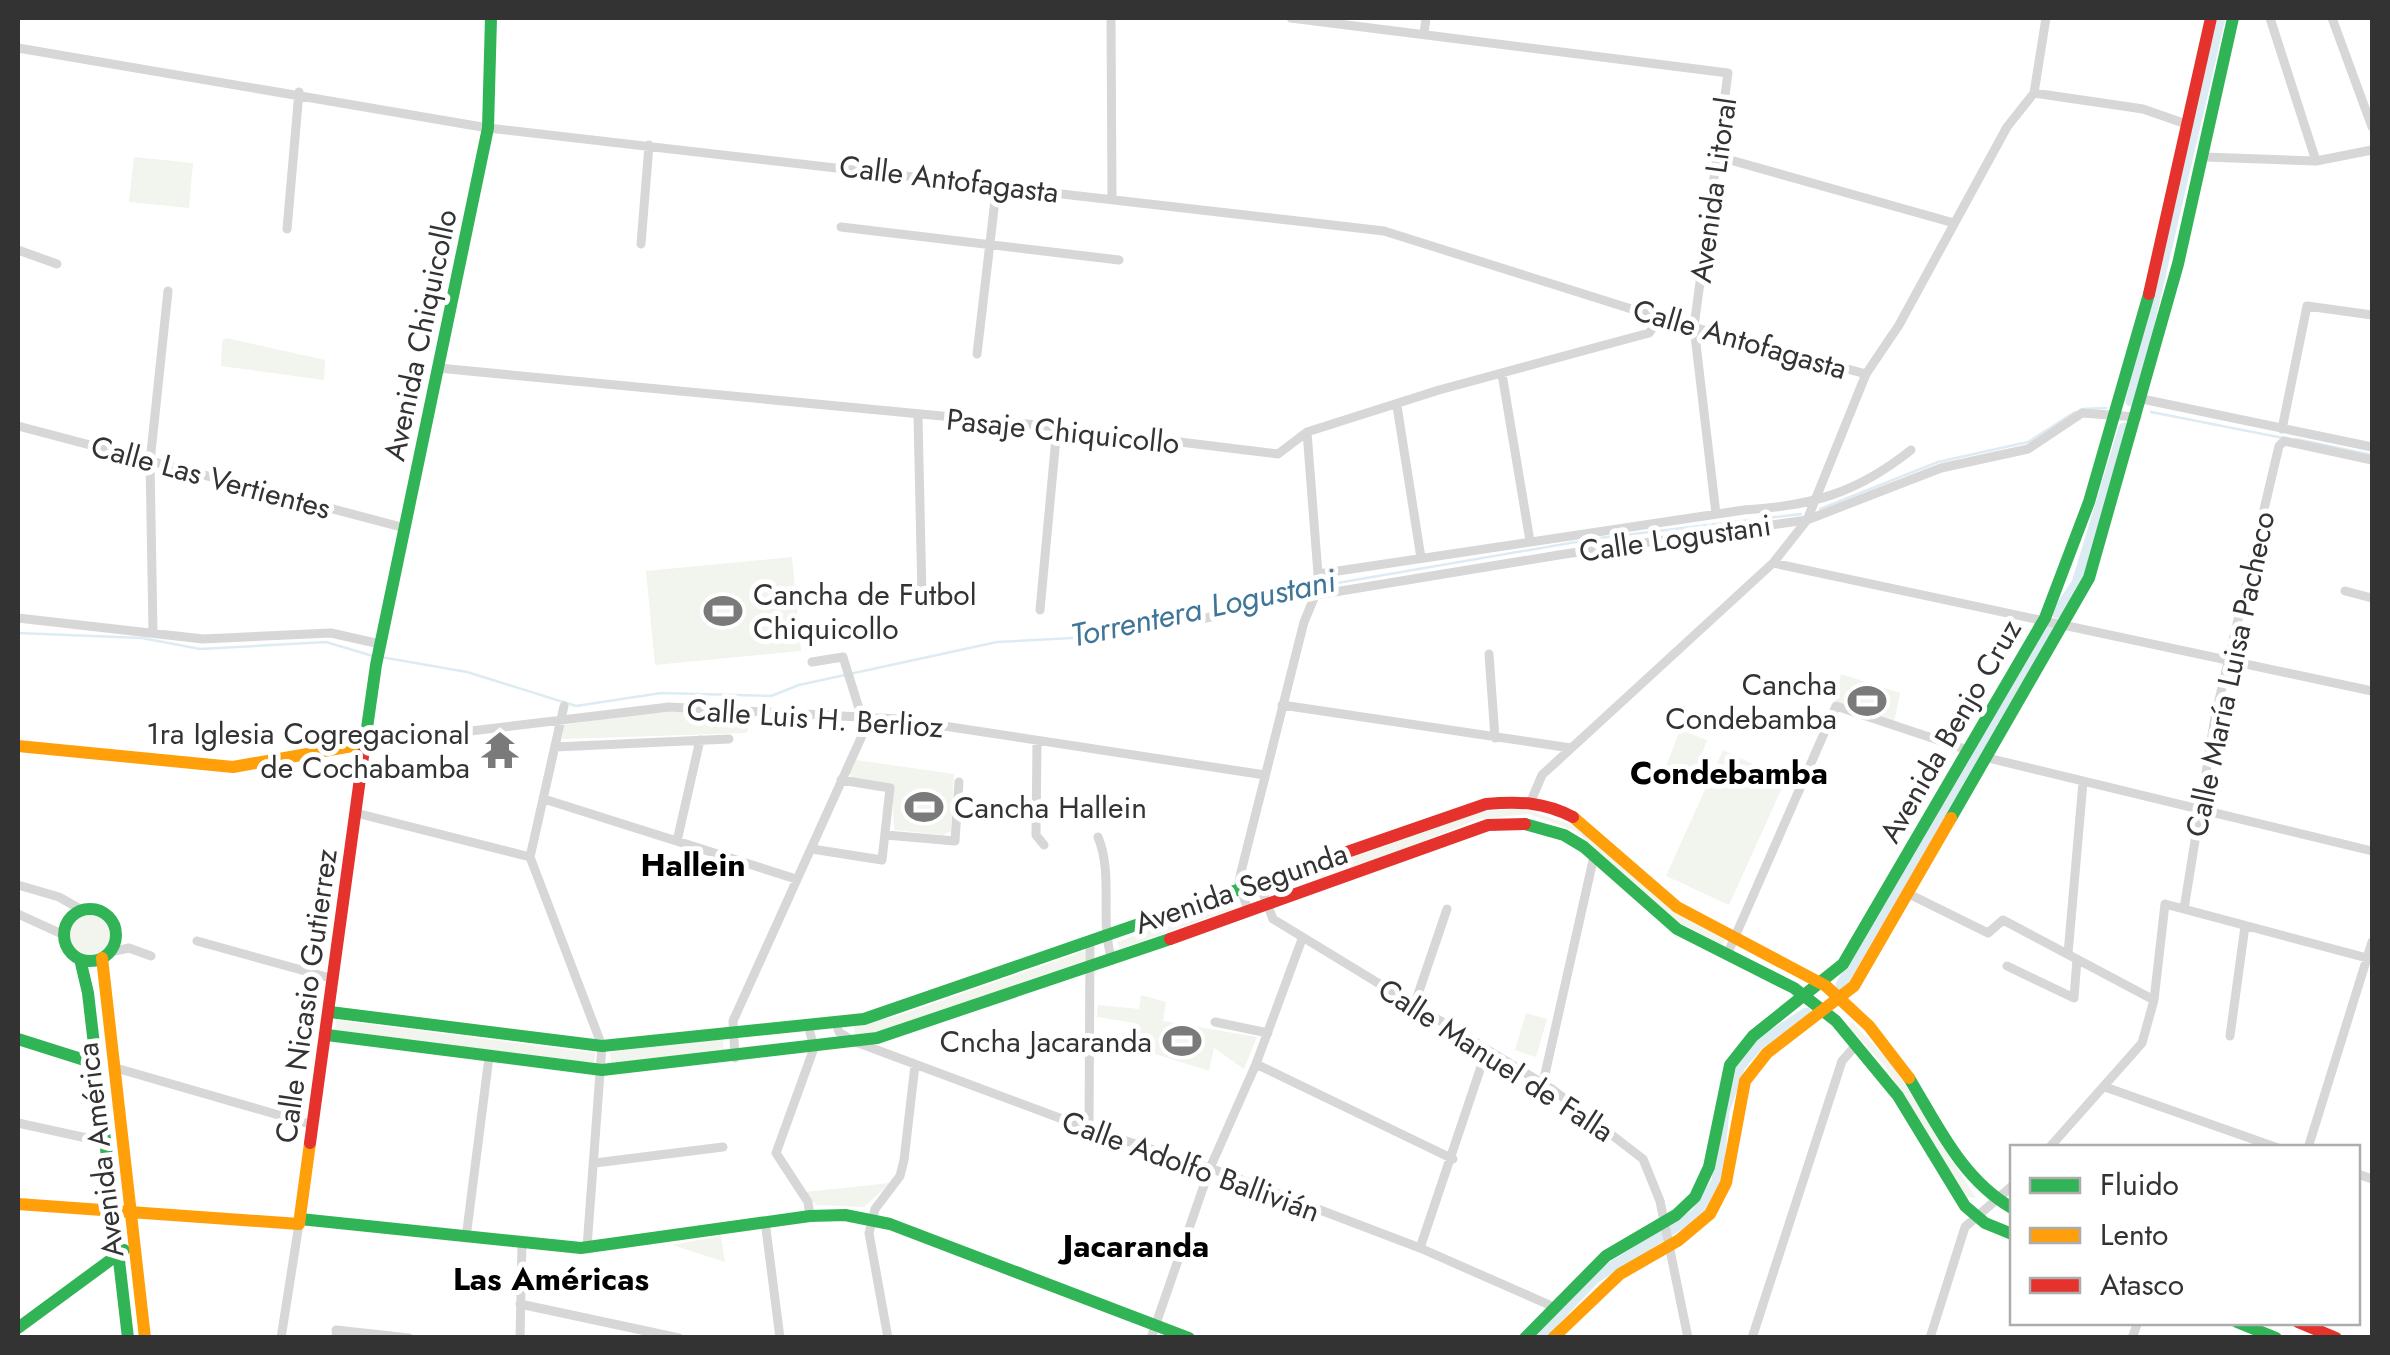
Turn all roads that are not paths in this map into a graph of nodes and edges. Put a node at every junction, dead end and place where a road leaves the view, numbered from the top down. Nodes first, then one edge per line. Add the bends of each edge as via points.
1 (491, 18) edge
2 (1111, 18) edge
3 (1291, 18) edge
4 (1426, 18) edge
5 (2046, 18) edge
6 (2212, 18) edge
7 (2233, 18) edge
8 (2270, 18) edge
9 (2332, 18) edge
10 (1424, 33) junction
11 (18, 48) edge
12 (298, 92) junction
13 (2034, 93) junction
14 (2189, 125) junction
15 (2372, 127) edge
16 (488, 128) junction
17 (649, 145) junction
18 (2372, 150) edge
19 (1716, 156) junction
20 (2205, 157) junction
21 (2316, 162) junction
22 (997, 183) junction
23 (1112, 198) junction
24 (1954, 223) junction
25 (840, 227) dead end
26 (288, 230) dead end
27 (641, 244) dead end
28 (990, 245) junction
29 (18, 250) edge
30 (1118, 260) dead end
31 (57, 264) dead end
32 (168, 291) dead end
33 (2372, 315) edge
34 (1660, 318) junction
35 (1694, 327) junction
36 (977, 354) dead end
37 (438, 368) junction
38 (1502, 374) junction
39 (1866, 374) junction
40 (2142, 400) junction
41 (1397, 406) junction
42 (2116, 415) junction
43 (918, 417) junction
44 (2137, 417) junction
45 (18, 426) edge
46 (1058, 428) junction
47 (2282, 429) junction
48 (1307, 432) junction
49 (2372, 447) edge
50 (1911, 450) dead end
51 (2372, 460) edge
52 (150, 462) junction
53 (1817, 502) junction
54 (1716, 514) junction
55 (1806, 520) junction
56 (404, 528) junction
57 (1530, 541) junction
58 (1420, 558) junction
59 (1772, 563) junction
60 (1317, 586) junction
61 (2345, 591) dead end
62 (922, 597) dead end
63 (2372, 598) edge
64 (1040, 610) dead end
65 (18, 618) edge
66 (2045, 618) junction
67 (1197, 620) dead end
68 (2064, 622) junction
69 (153, 632) junction
70 (378, 652) junction
71 (1489, 654) dead end
72 (2228, 658) junction
73 (812, 662) dead end
74 (2372, 691) edge
75 (1282, 705) junction
76 (564, 706) dead end
77 (866, 718) junction
78 (561, 722) junction
79 (1494, 738) junction
80 (730, 739) dead end
81 (700, 740) junction
82 (1037, 742) junction
83 (364, 744) junction
84 (18, 746) edge
85 (556, 746) junction
86 (1571, 748) junction
87 (1968, 750) junction
88 (1988, 758) junction
89 (1264, 774) junction
90 (841, 780) junction
91 (959, 782) dead end
92 (2083, 782) junction
93 (544, 799) junction
94 (1531, 801) junction
95 (2200, 808) junction
96 (356, 813) junction
97 (886, 834) junction
98 (1098, 837) dead end
99 (677, 841) junction
100 (1044, 845) dead end
101 (812, 849) junction
102 (2372, 851) edge
103 (1594, 856) junction
104 (530, 858) junction
105 (796, 878) junction
106 (1259, 883) junction
107 (18, 884) edge
108 (1241, 890) junction
109 (1910, 895) junction
110 (1265, 903) junction
111 (1447, 909) dead end
112 (82, 910) junction
113 (1248, 910) junction
114 (2184, 910) junction
115 (18, 914) edge
116 (2245, 926) junction
117 (64, 935) junction
118 (1105, 938) junction
119 (1734, 938) junction
120 (1302, 939) junction
121 (198, 940) dead end
122 (2372, 942) edge
123 (1090, 943) junction
124 (106, 955) junction
125 (1727, 955) junction
126 (152, 956) dead end
127 (2072, 956) junction
128 (2367, 958) junction
129 (80, 959) junction
130 (1112, 960) junction
131 (1092, 966) junction
132 (2007, 966) dead end
133 (334, 979) junction
134 (1826, 986) junction
135 (2359, 986) junction
136 (2372, 992) edge
137 (1809, 997) junction
138 (1843, 999) junction
139 (2154, 1000) junction
140 (1414, 1006) junction
141 (330, 1012) junction
142 (1827, 1014) junction
143 (835, 1022) junction
144 (1215, 1022) dead end
145 (808, 1024) junction
146 (730, 1032) junction
147 (1268, 1034) junction
148 (327, 1035) junction
149 (2230, 1036) dead end
150 (18, 1039) edge
151 (853, 1041) junction
152 (1857, 1044) junction
153 (602, 1046) junction
154 (814, 1048) junction
155 (1488, 1050) junction
156 (489, 1057) junction
157 (735, 1058) junction
158 (97, 1064) junction
159 (1256, 1064) junction
160 (916, 1065) junction
161 (116, 1068) junction
162 (602, 1070) junction
163 (1543, 1083) junction
164 (2104, 1087) junction
165 (18, 1124) edge
166 (313, 1125) junction
167 (1089, 1130) junction
168 (105, 1142) junction
169 (2055, 1145) edge
170 (2269, 1145) edge
171 (2309, 1145) edge
172 (723, 1147) dead end
173 (1454, 1158) junction
174 (595, 1164) junction
175 (1210, 1168) junction
176 (2010, 1188) edge
177 (1997, 1202) junction
178 (18, 1204) edge
179 (2010, 1207) edge
180 (114, 1212) junction
181 (133, 1213) junction
182 (810, 1216) junction
183 (1976, 1216) junction
184 (872, 1220) junction
185 (765, 1221) junction
186 (300, 1222) junction
187 (2010, 1233) edge
188 (1666, 1234) junction
189 (466, 1238) junction
190 (522, 1244) junction
191 (587, 1248) junction
192 (1420, 1248) junction
193 (136, 1250) junction
194 (118, 1251) junction
195 (520, 1304) junction
196 (1554, 1307) junction
197 (2305, 1325) edge
198 (2246, 1327) edge
199 (22, 1331) edge
200 (1154, 1331) edge
201 (128, 1338) edge
202 (146, 1338) edge
203 (281, 1338) edge
204 (337, 1338) edge
205 (409, 1338) edge
206 (520, 1338) edge
207 (680, 1338) edge
208 (780, 1338) edge
209 (888, 1338) edge
210 (1189, 1338) edge
211 (1525, 1338) edge
212 (1553, 1338) edge
213 (1688, 1338) edge
214 (1752, 1338) edge
215 (1930, 1338) edge
216 (2276, 1338) edge
217 (2336, 1338) edge

1 - 16 main road, Avenida Chiquicollo
2 - 23 street
3 - 10 street, Avenida Litoral
4 - 10 street
5 - 13 street
6 - 14 main road, Avenida Benjo Cruz
7 - 20 main road, Avenida Benjo Cruz
8 - 21 street
9 - 15 street
10 - 19 street, Avenida Litoral via 1728,73
11 - 12 street, Calle Antofagasta
12 - 16 street, Calle Antofagasta
12 - 26 street
13 - 14 street via 2143,110
13 - 24 street via 2007,127
14 - 42 main road, Avenida Benjo Cruz
16 - 17 street, Calle Antofagasta
16 - 37 main road, Avenida Chiquicollo
17 - 22 street, Calle Antofagasta
17 - 27 street
18 - 21 street
19 - 24 street
19 - 35 street, Avenida Litoral
20 - 21 street
20 - 40 main road, Avenida Benjo Cruz
22 - 23 street, Calle Antofagasta
22 - 28 street
23 - 34 street, Calle Antofagasta via 1384,231
24 - 39 street
25 - 28 street
28 - 30 street
28 - 36 street
29 - 31 street
32 - 52 street
33 - 47 street via 2307,306
34 - 35 street, Calle Antofagasta
34 - 38 street, Pasaje Chiquicollo via 1649,333
35 - 39 street, Calle Antofagasta
35 - 54 street, Avenida Litoral
37 - 43 street, Pasaje Chiquicollo
37 - 56 main road, Avenida Chiquicollo
38 - 41 street, Pasaje Chiquicollo
38 - 57 street
39 - 53 street
40 - 44 main road, Avenida Benjo Cruz
40 - 47 street
41 - 48 street, Pasaje Chiquicollo
41 - 58 street
42 - 44 street, Calle Logustani
42 - 55 street, Calle Logustani via 2082,413 2028,449 1941,468
42 - 66 main road, Avenida Benjo Cruz via 2071,561
43 - 46 street, Pasaje Chiquicollo
43 - 62 street
44 - 68 main road, Avenida Benjo Cruz via 2090,578
45 - 52 street, Calle Las Vertientes
46 - 48 street, Pasaje Chiquicollo via 1278,454
46 - 64 street
47 - 49 street
48 - 60 street
50 - 53 street, Calle Logustani via 1878,476
51 - 72 street, Calle María Luisa Pacheco via 2279,446
52 - 56 street, Calle Las Vertientes
52 - 69 street
53 - 54 street, Calle Logustani
53 - 55 street
54 - 57 street, Calle Logustani
55 - 59 street
55 - 60 street, Calle Logustani
56 - 70 main road, Avenida Chiquicollo
57 - 58 street, Calle Logustani
58 - 60 street, Calle Logustani
59 - 66 street
59 - 86 street
60 - 67 street, Calle Logustani
60 - 75 street
61 - 63 street
65 - 69 street
66 - 68 street
66 - 87 main road, Avenida Benjo Cruz
68 - 72 street
68 - 88 main road, Avenida Benjo Cruz
69 - 70 street via 203,638 330,632
70 - 83 main road, Calle Nicasio Gutierrez
71 - 79 street
72 - 74 street
72 - 95 street, Calle María Luisa Pacheco
73 - 77 street via 843,657
75 - 79 street
75 - 89 street
76 - 78 street
77 - 78 street, Calle Luis H. Berlioz via 669,707
77 - 82 street, Calle Luis H. Berlioz
77 - 90 street
78 - 83 street, Calle Luis H. Berlioz
78 - 85 street
79 - 86 street
80 - 81 street
81 - 85 street
81 - 99 street
82 - 89 street, Calle Luis H. Berlioz
82 - 100 street via 1036,835
83 - 84 main road via 234,767
83 - 96 main road, Calle Nicasio Gutierrez
85 - 93 street
86 - 94 street via 1542,775
87 - 119 street via 1836,706
87 - 134 main road, Avenida Benjo Cruz
88 - 92 street
88 - 109 main road, Avenida Benjo Cruz
89 - 108 street
90 - 97 street via 890,788
90 - 101 street
91 - 97 street via 956,841
92 - 95 street
92 - 127 street
93 - 99 street
93 - 104 street
94 - 106 main road, Avenida Segunda via 1486,804
94 - 119 main road, Avenida Segunda via 1562,810 1597,832 1668,901
95 - 102 street
95 - 114 street, Calle María Luisa Pacheco
96 - 104 street
96 - 133 main road, Calle Nicasio Gutierrez
97 - 101 street via 882,860
98 - 118 street via 1105,854
99 - 105 street
101 - 105 street
103 - 110 main road, Avenida Segunda via 1547,824 1508,822
103 - 125 main road, Avenida Segunda via 1660,917
103 - 163 street
104 - 153 street
105 - 146 street
106 - 108 main road, Avenida Segunda
106 - 110 street, Calle Manuel de Falla
107 - 112 street
108 - 113 street
108 - 118 main road, Avenida Segunda
109 - 127 street via 1988,933 2003,920
109 - 138 main road, Avenida Benjo Cruz
110 - 113 main road, Avenida Segunda
110 - 120 street, Calle Manuel de Falla via 1273,920
111 - 140 street
112 - 117 main road
112 - 124 main road via 98,910 111,921 116,936
113 - 130 main road, Avenida Segunda
114 - 116 street
114 - 139 street via 2165,904
115 - 117 street
116 - 128 street
116 - 149 street
117 - 129 main road
118 - 123 main road, Avenida Segunda
118 - 130 street
119 - 125 street
119 - 134 main road, Avenida Segunda
120 - 140 street, Calle Manuel de Falla
120 - 147 street
121 - 133 street
122 - 128 street
123 - 131 street
123 - 143 main road, Avenida Segunda via 900,1010
124 - 126 street via 129,948
124 - 129 main road
124 - 161 main road, Avenida América
125 - 137 main road, Avenida Segunda
127 - 132 street via 2074,998
127 - 139 street
128 - 135 street
129 - 158 main road, Avenida América
130 - 131 main road, Avenida Segunda
131 - 151 main road, Avenida Segunda
131 - 167 street
133 - 141 main road, Calle Nicasio Gutierrez
134 - 137 main road, Avenida Benjo Cruz
134 - 138 main road, Avenida Segunda
135 - 136 street
135 - 171 street
137 - 142 main road, Avenida Segunda
137 - 188 main road, Avenida Benjo Cruz via 1739,1051 1718,1096 1702,1184
138 - 142 main road, Avenida Benjo Cruz
138 - 177 main road, Avenida Segunda via 1892,1052 1982,1192
139 - 164 street via 2142,1044
140 - 155 street, Calle Manuel de Falla
141 - 148 main road, Calle Nicasio Gutierrez
141 - 153 main road, Avenida Segunda
142 - 152 main road, Avenida Segunda
142 - 188 main road, Avenida Benjo Cruz via 1772,1048 1747,1077 1718,1204
143 - 145 main road, Avenida Segunda
143 - 151 street, Calle Adolfo Ballivián
144 - 147 street
145 - 146 main road, Avenida Segunda
145 - 154 street
146 - 153 main road, Avenida Segunda
146 - 157 street
147 - 159 street
148 - 156 main road, Avenida Segunda
148 - 166 main road, Calle Nicasio Gutierrez
150 - 158 main road
151 - 154 main road, Avenida Segunda
151 - 160 street, Calle Adolfo Ballivián
152 - 183 main road, Avenida Segunda
152 - 214 street via 1842,1061
153 - 162 street
154 - 157 main road, Avenida Segunda
154 - 182 street via 776,1153
155 - 163 street, Calle Manuel de Falla
155 - 173 street
156 - 162 main road, Avenida Segunda
156 - 189 street
157 - 162 main road, Avenida Segunda
158 - 168 main road, Avenida América
159 - 173 street
159 - 175 street
160 - 167 street, Calle Adolfo Ballivián
160 - 184 street via 900,1176
161 - 166 street
161 - 181 main road, Avenida América
162 - 174 street
163 - 188 street, Calle Manuel de Falla via 1643,1159
164 - 169 street
164 - 170 street
165 - 168 street
166 - 186 main road, Calle Nicasio Gutierrez
167 - 175 street, Calle Adolfo Ballivián
168 - 180 main road, Avenida América
172 - 174 street
173 - 192 street
174 - 191 street
175 - 192 street, Calle Adolfo Ballivián
175 - 200 street
176 - 177 street
177 - 179 main road, Avenida Segunda
177 - 183 street
178 - 180 main road
180 - 181 main road
180 - 194 main road, Avenida América
181 - 186 main road
181 - 193 main road, Avenida América
182 - 184 main road
182 - 185 main road
183 - 187 main road, Avenida Segunda
183 - 215 street via 1966,1226
184 - 200 main road
184 - 209 street
185 - 191 main road
185 - 208 street
186 - 189 main road
186 - 203 street, Calle Nicasio Gutierrez
188 - 196 main road, Avenida Benjo Cruz via 1608,1254
188 - 212 main road, Avenida Benjo Cruz
188 - 213 street, Calle Manuel de Falla
189 - 190 main road
190 - 191 main road
190 - 195 street
192 - 196 street, Calle Adolfo Ballivián
193 - 194 main road
193 - 202 main road, Avenida América
194 - 199 main road
194 - 201 main road, Avenida América
195 - 206 street
195 - 207 street
196 - 211 main road, Avenida Benjo Cruz
197 - 217 main road
198 - 216 main road
200 - 210 main road
204 - 205 street via 336,1330

